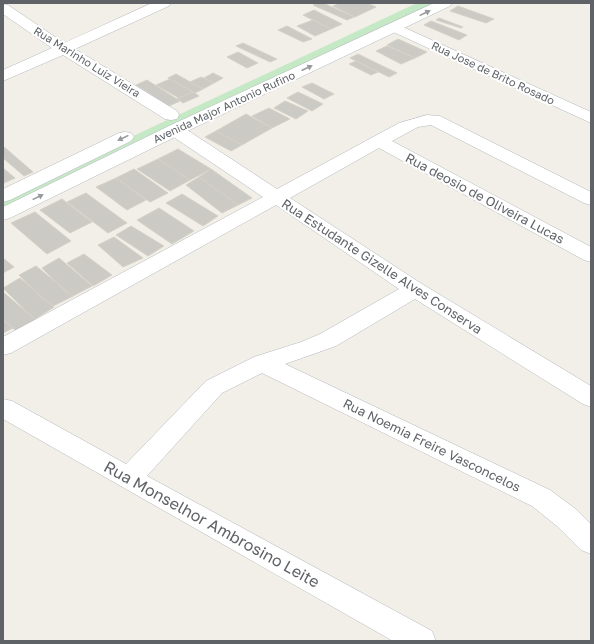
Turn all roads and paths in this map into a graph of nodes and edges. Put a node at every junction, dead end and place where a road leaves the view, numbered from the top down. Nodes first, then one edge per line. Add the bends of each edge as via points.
1 (164, 3) edge
2 (174, 3) edge
3 (412, 3) edge
4 (445, 3) edge
5 (8, 9) edge
6 (394, 27) junction
7 (79, 41) junction
8 (324, 44) junction
9 (64, 48) junction
10 (340, 52) junction
11 (3, 76) edge
12 (591, 118) edge
13 (173, 123) junction
14 (379, 141) junction
15 (56, 179) junction
16 (3, 196) edge
17 (276, 198) junction
18 (591, 199) edge
19 (3, 214) edge
20 (591, 255) edge
21 (415, 289) junction
22 (3, 347) edge
23 (262, 363) junction
24 (591, 398) edge
25 (3, 408) edge
26 (129, 478) junction
27 (591, 542) edge
28 (421, 641) edge

1 - 7 street
2 - 7 street via 103,36
3 - 8 street, Avenida Major Antonio Rufino
6 -> 4 street, Avenida Major Antonio Rufino
5 - 9 street, Rua Marinho Luiz Vieira
6 - 10 street, Avenida Major Antonio Rufino
6 - 12 street, Rua Jose de Brito Rosado
7 - 9 street
8 - 10 street
8 - 13 street, Avenida Major Antonio Rufino
9 - 11 street
9 - 13 street, Rua Marinho Luiz Vieira
13 -> 10 street, Avenida Major Antonio Rufino
13 - 15 street, Avenida Major Antonio Rufino
13 - 17 street, Rua Estudante Gizelle Alves Conserva
14 - 17 street
14 - 18 street via 414,123 434,120
14 - 20 street, Rua deosio de Oliveira Lucas
15 - 16 street, Avenida Major Antonio Rufino
19 -> 15 street, Avenida Major Antonio Rufino
17 - 21 street, Rua Estudante Gizelle Alves Conserva
17 - 22 street
21 - 23 street via 328,340
21 - 24 street, Rua Estudante Gizelle Alves Conserva
23 - 26 street via 214,387
23 - 27 street, Rua Noemia Freire Vasconcelos via 541,498 567,518
25 - 26 street, Rua Monselhor Ambrosino Leite
26 - 28 street, Rua Monselhor Ambrosino Leite

